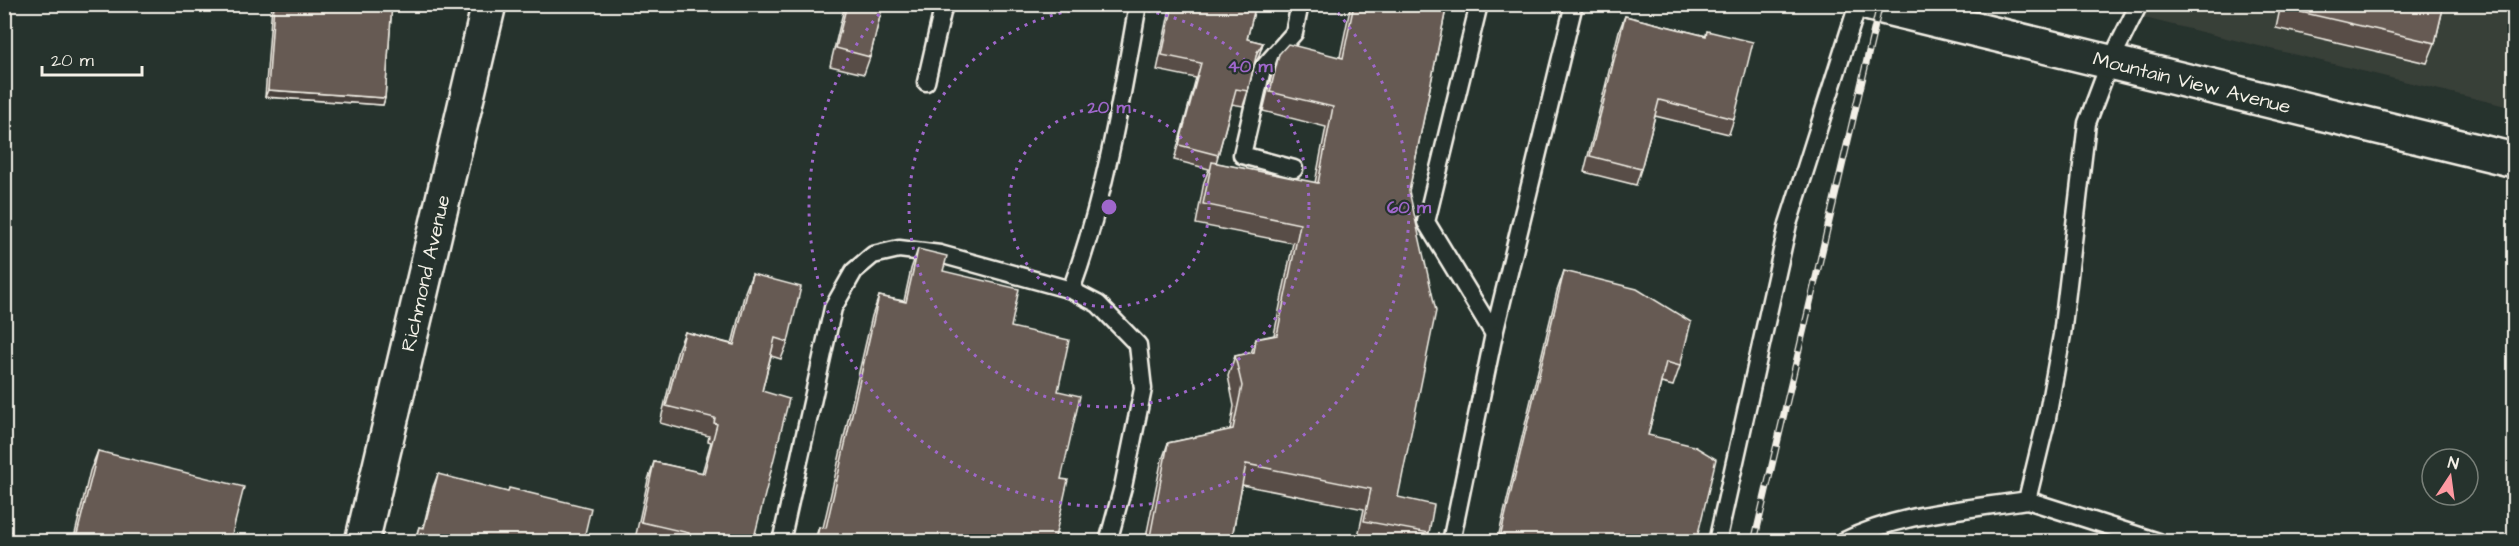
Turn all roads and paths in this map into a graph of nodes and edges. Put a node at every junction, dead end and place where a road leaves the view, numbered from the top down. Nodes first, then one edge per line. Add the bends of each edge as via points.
1 (489, 4) edge
2 (944, 4) edge
3 (1138, 4) edge
4 (1300, 4) edge
5 (1479, 4) edge
6 (1574, 4) edge
7 (1858, 4) edge
8 (1870, 4) edge
9 (2139, 4) edge
10 (2109, 62) junction
11 (926, 82) dead end
12 (2514, 160) edge
13 (1294, 169) dead end
14 (1071, 290) junction
15 (1494, 334) junction
16 (2026, 500) junction
17 (362, 542) edge
18 (780, 542) edge
19 (1108, 542) edge
20 (1451, 542) edge
21 (1717, 542) edge
22 (1842, 542) edge
23 (2159, 542) edge

1 - 17 street, Richmond Avenue
2 - 11 lane
3 - 14 lane via 1110,156 1087,248
4 - 13 lane via 1294,33 1262,69 1242,155
5 - 15 lane via 1426,222
6 - 15 lane
7 - 21 lane via 1788,224
8 - 10 street, Mountain View Avenue
9 - 10 lane
10 - 12 street, Mountain View Avenue
10 - 16 lane via 2087,123 2062,335 2047,418
14 - 18 lane via 940,254 899,249 873,255 854,271 833,308
14 - 19 lane via 1098,304 1138,345 1143,390
15 - 20 lane
16 - 22 lane via 1918,516 1884,524
16 - 23 lane

